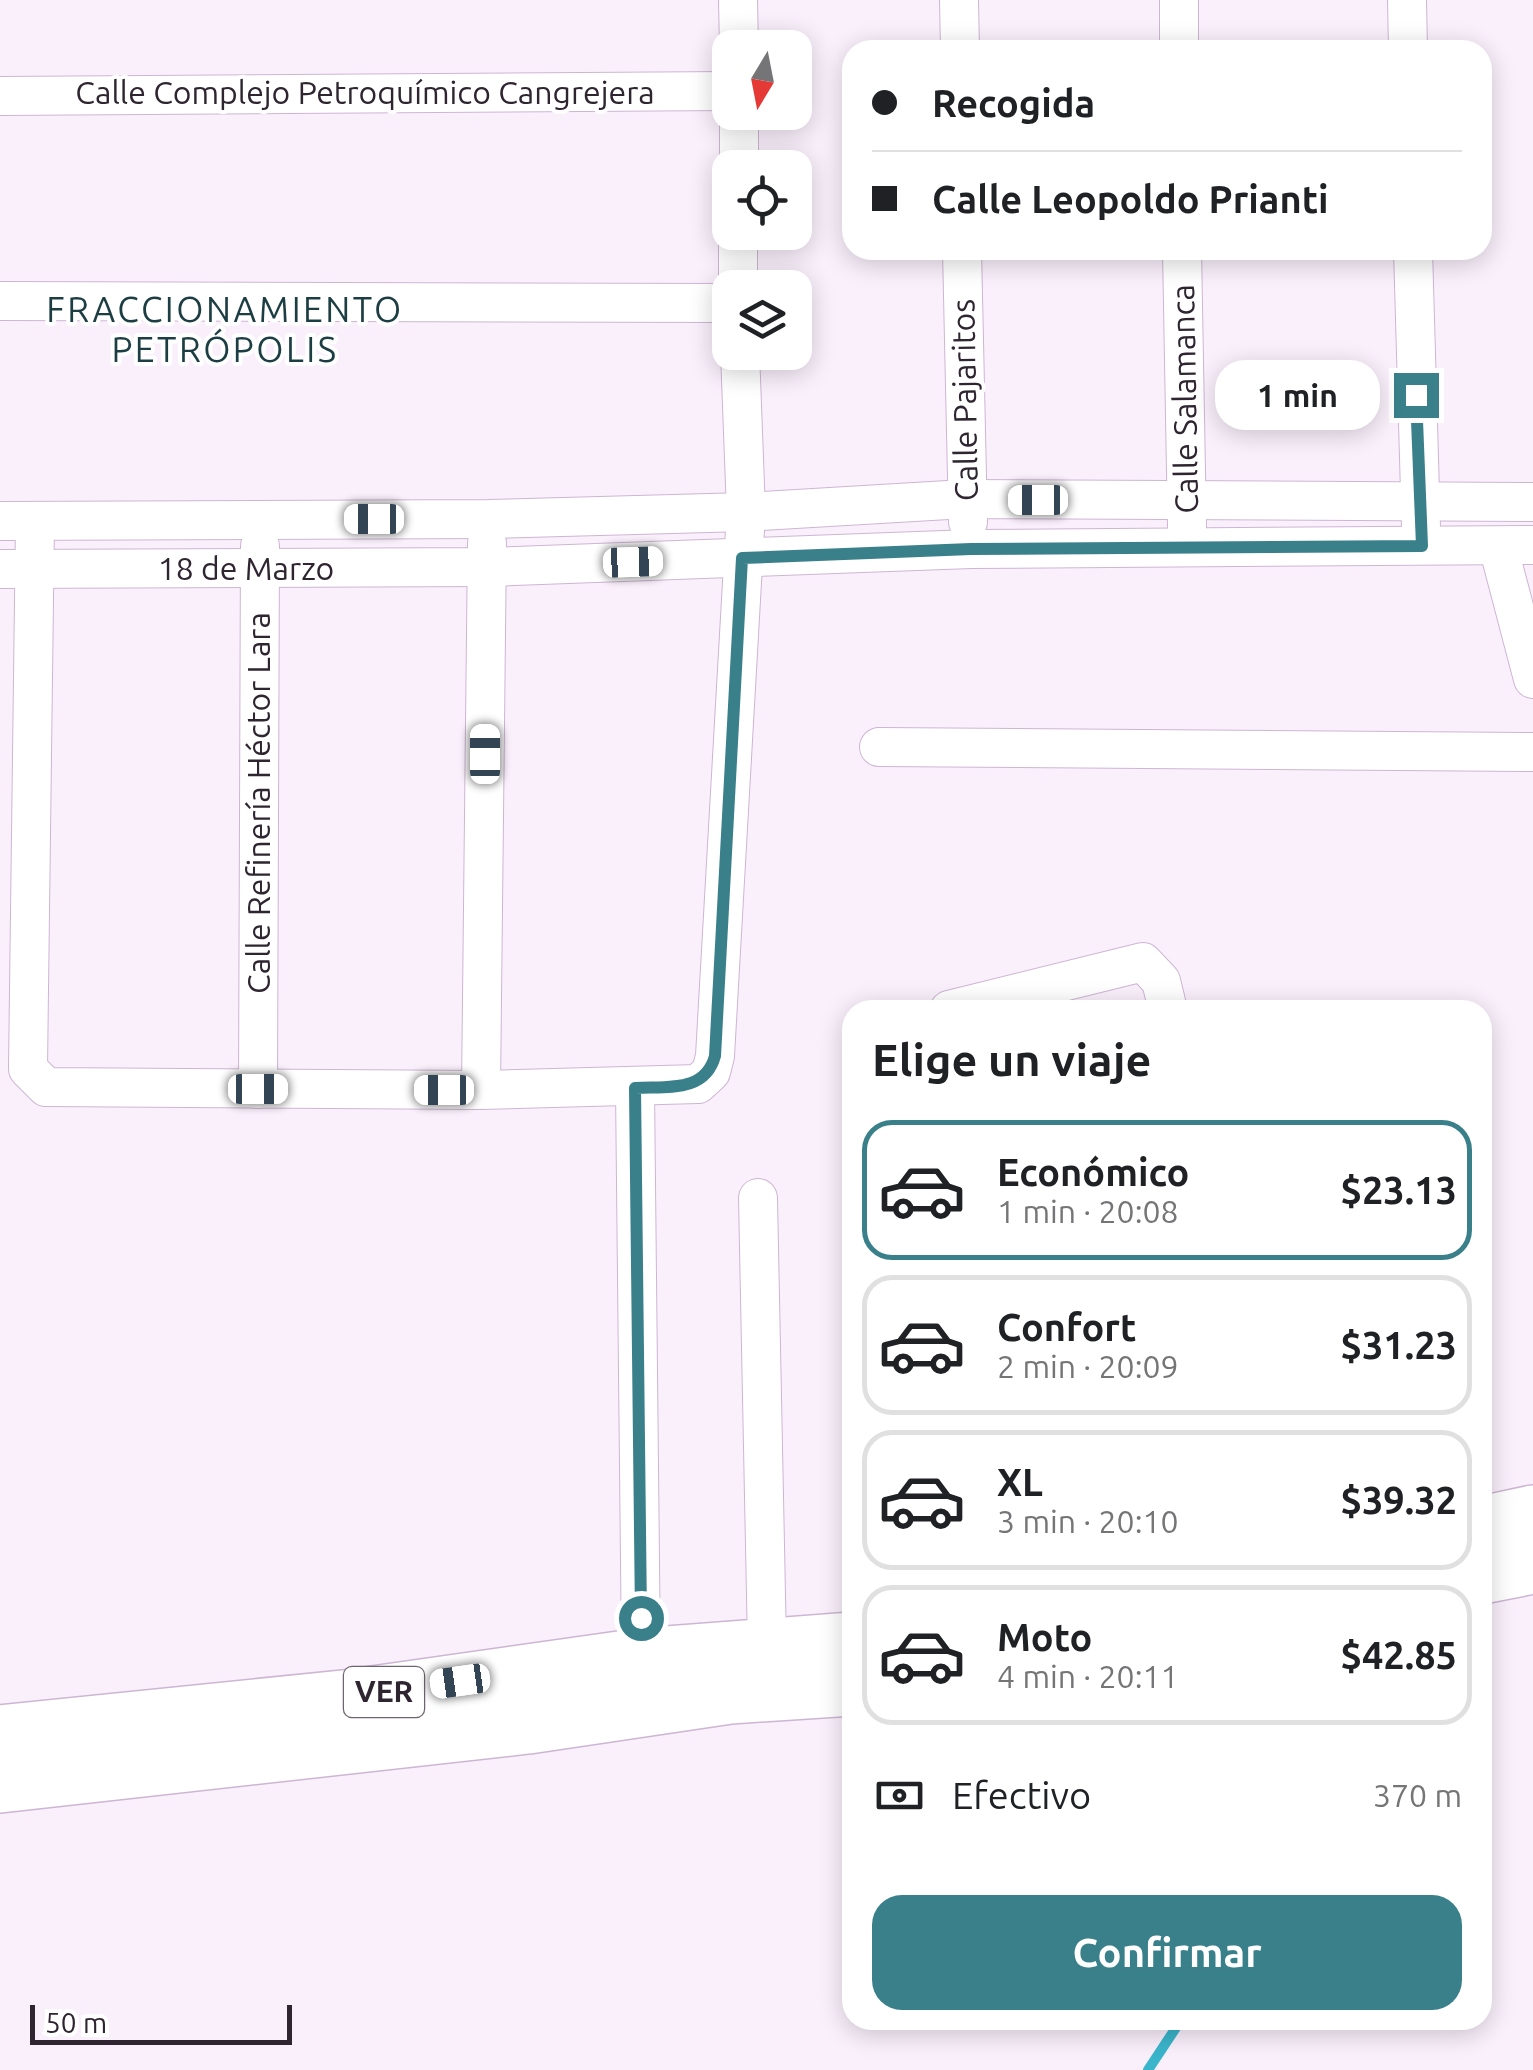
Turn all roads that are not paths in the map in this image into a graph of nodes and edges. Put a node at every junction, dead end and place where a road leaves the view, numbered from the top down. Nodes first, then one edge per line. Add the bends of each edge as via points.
1 (738, 0) edge
2 (959, 0) edge
3 (1179, 0) edge
4 (1407, 0) edge
5 (738, 30) edge
6 (960, 40) edge
7 (1180, 40) edge
8 (1408, 40) edge
9 (712, 91) edge
10 (0, 96) edge
11 (962, 260) edge
12 (1182, 260) edge
13 (1413, 260) edge
14 (0, 301) edge
15 (712, 303) edge
16 (741, 370) edge
17 (964, 499) junction
18 (1185, 502) junction
19 (1533, 502) edge
20 (1419, 504) junction
21 (746, 512) junction
22 (260, 518) junction
23 (488, 519) junction
24 (18, 521) edge
25 (1422, 546) junction
26 (1516, 546) edge
27 (1189, 547) junction
28 (971, 549) junction
29 (742, 558) junction
30 (487, 567) junction
31 (17, 569) edge
32 (260, 569) junction
33 (1533, 680) edge
34 (879, 747) dead end
35 (1533, 752) edge
36 (990, 1000) edge
37 (1166, 1000) edge
38 (635, 1088) junction
39 (258, 1089) junction
40 (481, 1090) junction
41 (758, 1198) dead end
42 (1533, 1513) edge
43 (1492, 1522) edge
44 (1533, 1566) edge
45 (1492, 1574) edge
46 (842, 1641) edge
47 (767, 1645) junction
48 (641, 1656) junction
49 (842, 1689) edge
50 (0, 1733) edge
51 (0, 1785) edge

1 - 5 street
2 - 6 street
3 - 7 street
4 - 8 street
9 - 10 street, Calle Complejo Petroquímico Cangrejera
11 - 17 street, Calle Pajaritos
12 - 18 street, Calle Salamanca
13 - 20 street
14 - 15 street
16 - 21 street
17 - 18 street, 18 de Marzo
17 - 21 street, 18 de Marzo
17 - 28 street, Calle Pajaritos
18 - 20 street, 18 de Marzo
18 - 27 street, Calle Salamanca
19 - 20 street, 18 de Marzo
20 - 25 street
21 - 23 street, 18 de Marzo
21 - 29 street
22 - 23 street, 18 de Marzo
22 - 24 street, 18 de Marzo
22 - 32 street, Calle Refinería Héctor Lara
23 - 30 street
24 - 31 street
25 - 26 street, 18 de Marzo
25 - 27 street, 18 de Marzo
26 - 33 street
27 - 28 street, 18 de Marzo
28 - 29 street, 18 de Marzo
29 - 30 street, 18 de Marzo
29 - 38 street via 715,1056 698,1084
30 - 32 street, 18 de Marzo
30 - 40 street
31 - 32 street, 18 de Marzo
31 - 39 street via 28,1069 46,1087
32 - 39 street, Calle Refinería Héctor Lara
34 - 35 street
36 - 37 street via 1144,962 1161,981
38 - 40 street
38 - 48 street
39 - 40 street
41 - 47 street
42 - 43 main road
44 - 45 main road
46 - 47 main road, VER
47 - 48 main road, VER
48 - 50 main road, VER via 352,1697
49 - 51 main road, VER via 730,1696 528,1726

